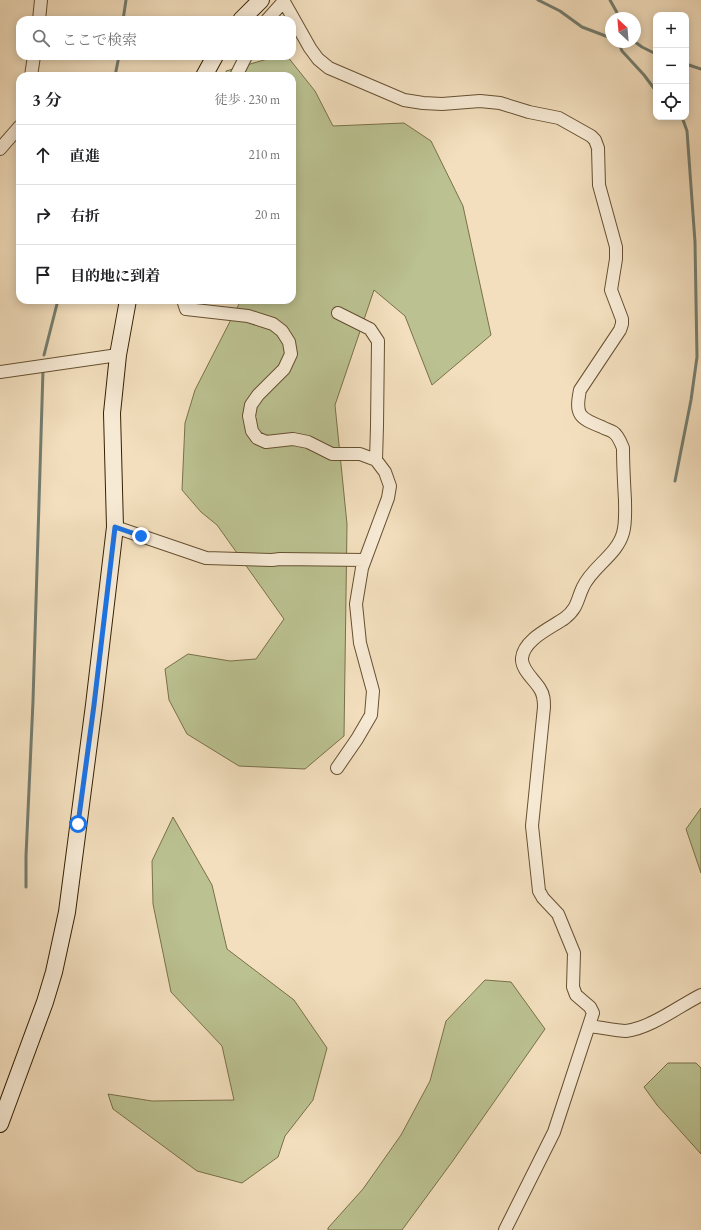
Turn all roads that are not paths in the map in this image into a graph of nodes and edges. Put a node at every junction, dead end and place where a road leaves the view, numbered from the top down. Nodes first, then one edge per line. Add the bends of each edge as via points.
1 (41, 0) edge
2 (261, 0) edge
3 (284, 0) edge
4 (39, 16) edge
5 (245, 16) edge
6 (270, 16) edge
7 (293, 16) edge
8 (296, 22) edge
9 (33, 60) edge
10 (213, 60) edge
11 (244, 60) edge
12 (32, 72) edge
13 (206, 72) edge
14 (238, 72) edge
15 (16, 131) edge
16 (0, 149) edge
17 (127, 304) edge
18 (184, 304) edge
19 (338, 313) dead end
20 (118, 355) junction
21 (0, 372) edge
22 (376, 460) junction
23 (115, 527) junction
24 (365, 560) junction
25 (337, 768) dead end
26 (701, 995) edge
27 (589, 1026) junction
28 (0, 1124) edge
29 (505, 1230) edge

1 - 4 street
2 - 5 street
3 - 6 street
3 - 7 street
8 - 27 street via 310,48 329,68 404,100 442,104 480,101 500,103 559,118 591,136 598,148 598,185 616,247 611,290 622,324 580,390 579,413 587,422 614,432 623,448 623,534 616,547 583,586 576,607 530,643 522,660 525,669 544,697 532,826 539,890 558,914 574,953 573,986 576,995 593,1013
9 - 12 street
10 - 13 street
11 - 14 street
15 - 16 street
17 - 20 street
18 - 22 street via 186,309 248,316 273,324 282,331 289,342 291,354 284,369 258,395 252,405 249,416 252,431 257,438 266,442 293,439 308,442 332,454 360,454
19 - 22 street via 370,329 378,341
20 - 21 street
20 - 23 street via 112,414
22 - 24 street via 385,472 390,486
23 - 24 street via 206,558
23 - 28 street via 67,912 45,1002
24 - 25 street via 356,604 360,643 372,691 371,715
26 - 27 street via 644,1026 626,1031
27 - 29 street via 554,1132

